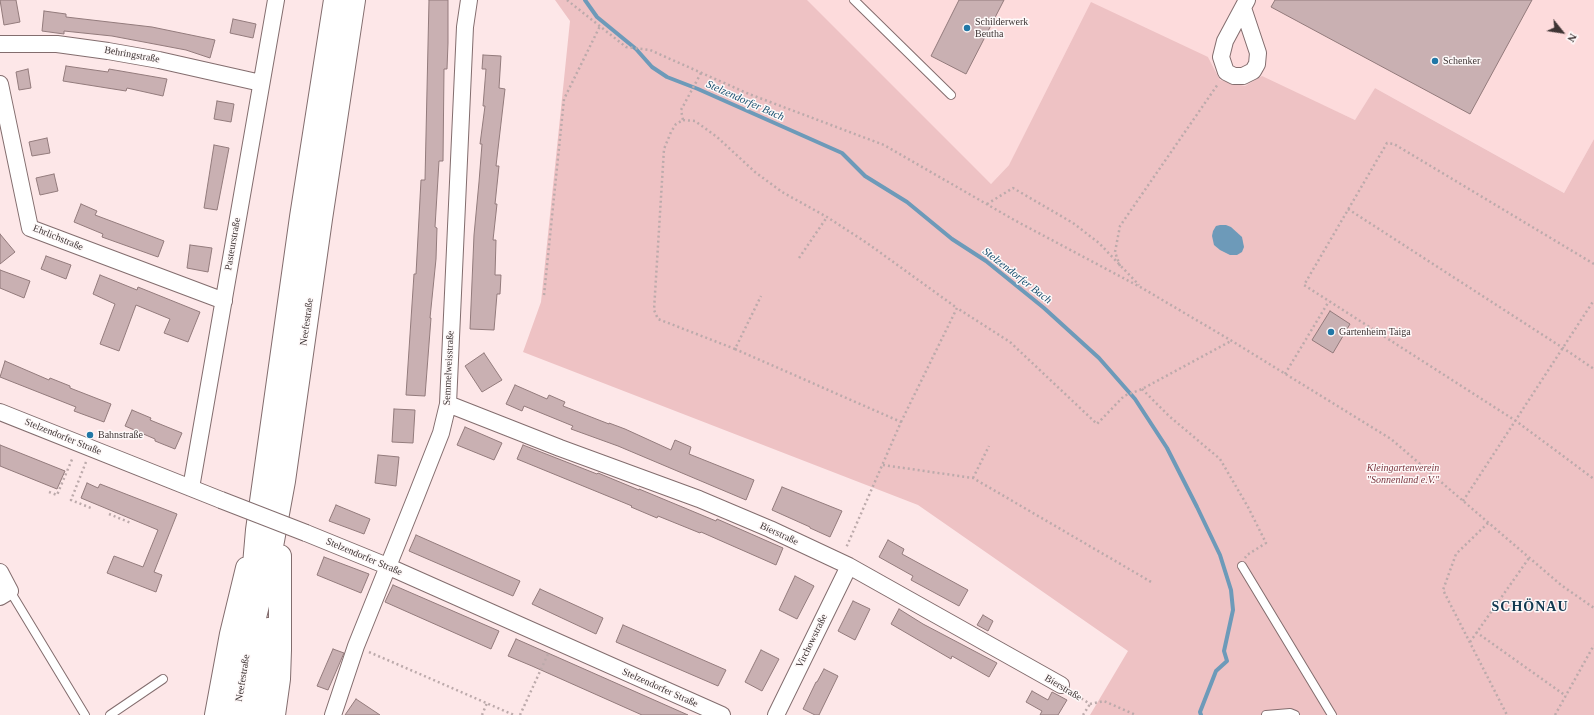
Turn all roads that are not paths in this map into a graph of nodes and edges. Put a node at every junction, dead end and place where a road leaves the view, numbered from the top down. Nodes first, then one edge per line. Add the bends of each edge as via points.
1 (276, 0) edge
2 (335, 0) edge
3 (354, 0) edge
4 (469, 0) edge
5 (854, 0) edge
6 (1245, 4) edge
7 (0, 44) edge
8 (261, 83) junction
9 (0, 84) edge
10 (952, 95) dead end
11 (224, 300) junction
12 (448, 404) junction
13 (0, 412) edge
14 (191, 488) junction
15 (270, 538) junction
16 (844, 564) junction
17 (387, 566) junction
18 (1242, 566) road end
19 (0, 572) edge
20 (5, 594) edge
21 (164, 679) dead end
22 (1061, 685) road end
23 (85, 715) edge
24 (110, 715) edge
25 (216, 715) edge
26 (237, 715) edge
27 (257, 715) edge
28 (274, 715) edge
29 (333, 715) edge
30 (722, 715) edge
31 (776, 715) edge
32 (1266, 715) edge
33 (1295, 715) edge
34 (1332, 715) edge

1 - 8 street, Pasteurstraße
2 - 15 highway, Neefestraße via 301,216
3 - 15 highway, Neefestraße via 284,481
4 - 12 street, Semmelweisstraße via 465,27
5 - 10 lane
6 - 6 street via 1225,40 1221,57 1226,72 1234,76 1243,76 1253,71 1257,64 1258,53
7 - 8 street, Behringstraße via 57,44 108,51
8 - 11 street, Pasteurstraße
9 - 11 street, Ehrlichstraße via 30,228
11 - 14 street, Pasteurstraße
12 - 16 street, Bierstraße via 699,499
12 - 17 street, Semmelweisstraße via 441,433
13 - 14 street, Stelzendorfer Straße
14 - 17 street, Stelzendorfer Straße, bridge
15 - 25 highway via 231,634
15 - 26 highway, Neefestraße
15 - 27 highway
15 - 28 highway via 280,650
16 - 22 street, Bierstraße
16 - 31 street, Virchowstraße
17 - 29 street, Semmelweisstraße
17 - 30 street, Stelzendorfer Straße
18 - 34 lane
19 - 20 street
20 - 23 lane
21 - 24 lane
32 - 33 lane

